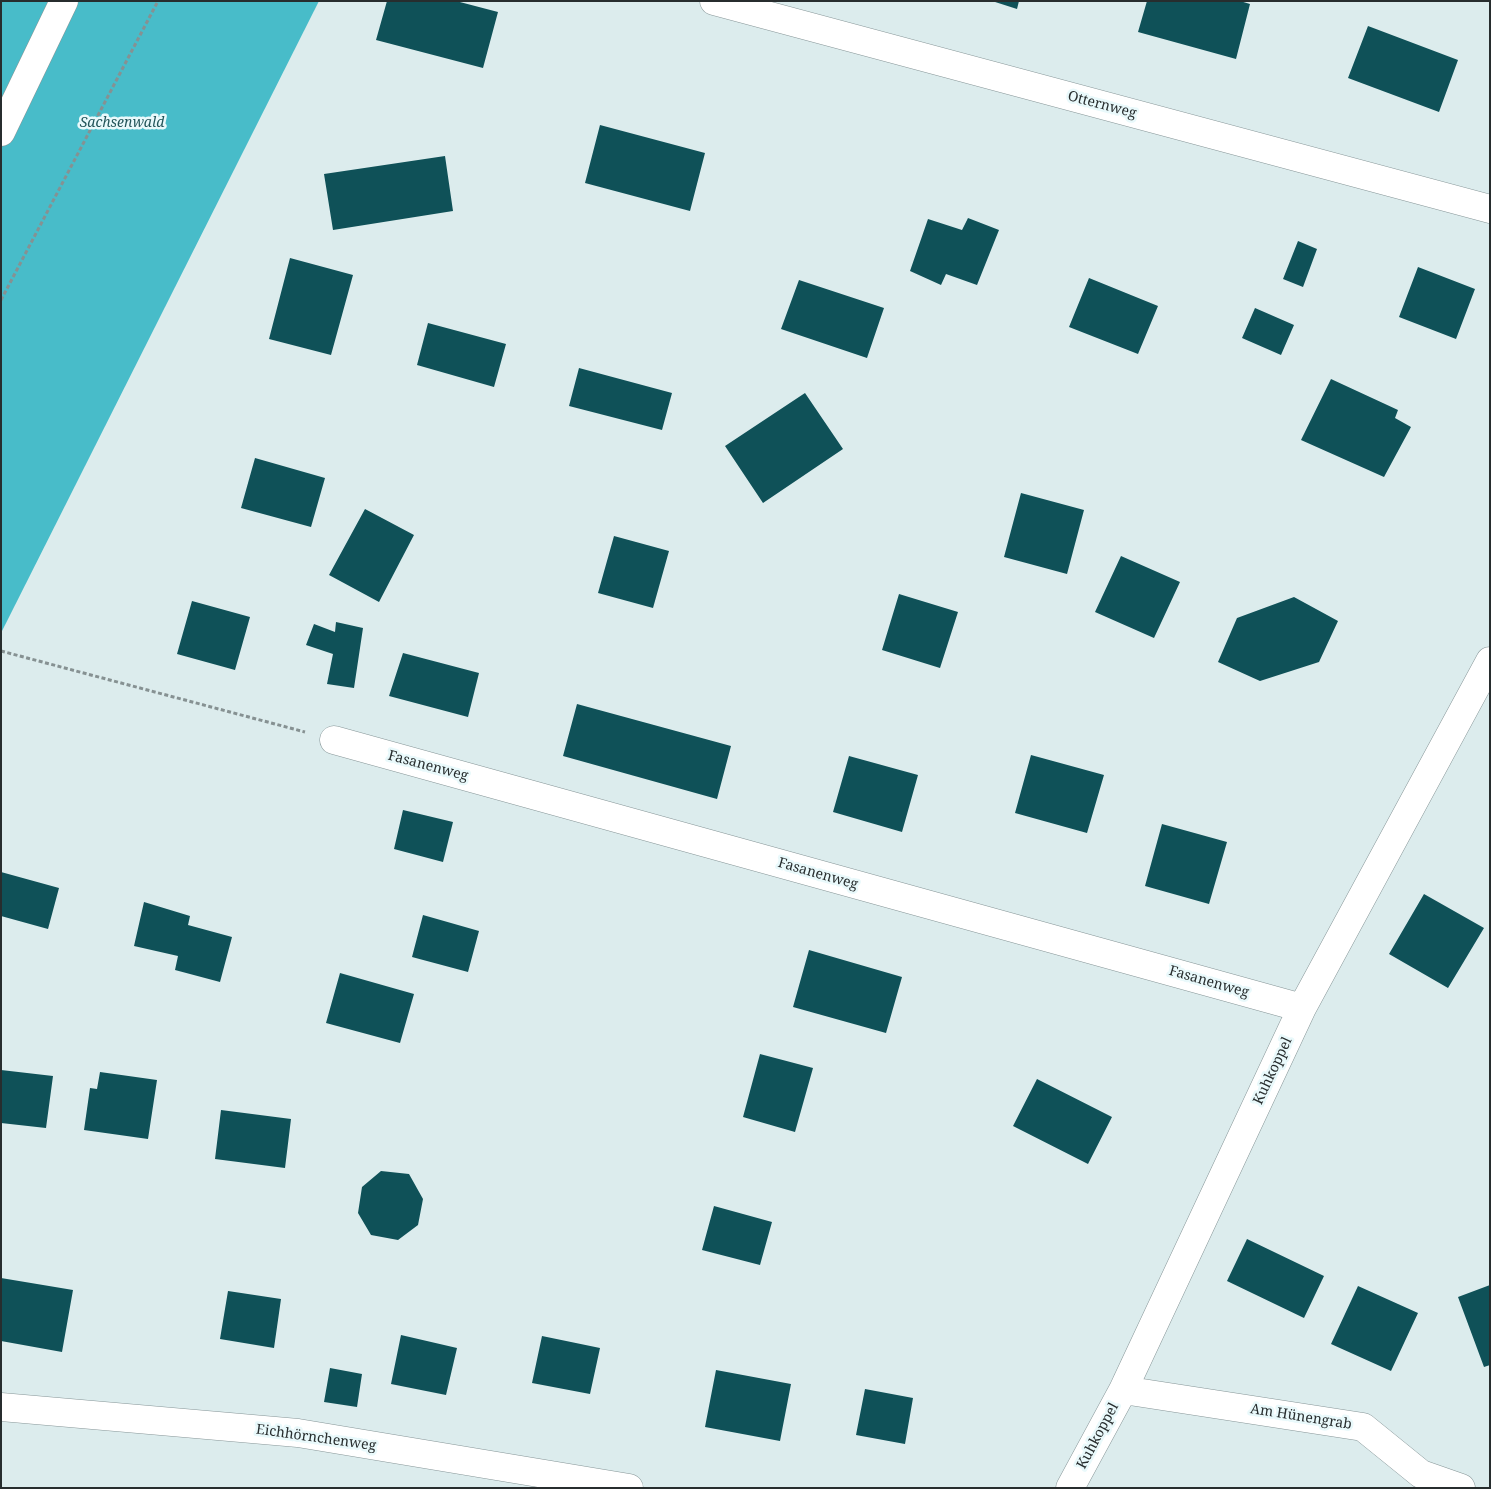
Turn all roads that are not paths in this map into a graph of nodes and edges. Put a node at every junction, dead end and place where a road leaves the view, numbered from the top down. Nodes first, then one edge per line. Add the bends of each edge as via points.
1 (64, 1) edge
2 (714, 1) edge
3 (1, 132) edge
4 (1490, 209) edge
5 (1490, 661) edge
6 (334, 740) road end
7 (1302, 1008) junction
8 (1123, 1390) junction
9 (1, 1407) edge
10 (629, 1488) edge
11 (1070, 1488) edge
12 (1460, 1488) edge

1 - 3 street
2 - 4 street, Otternweg
5 - 7 street, Kuhkoppel
6 - 7 street, Fasanenweg
7 - 8 street, Kuhkoppel
8 - 11 street, Kuhkoppel
8 - 12 street, Am Hünengrab via 1363,1426 1421,1474
9 - 10 street, Eichhörnchenweg via 298,1433

